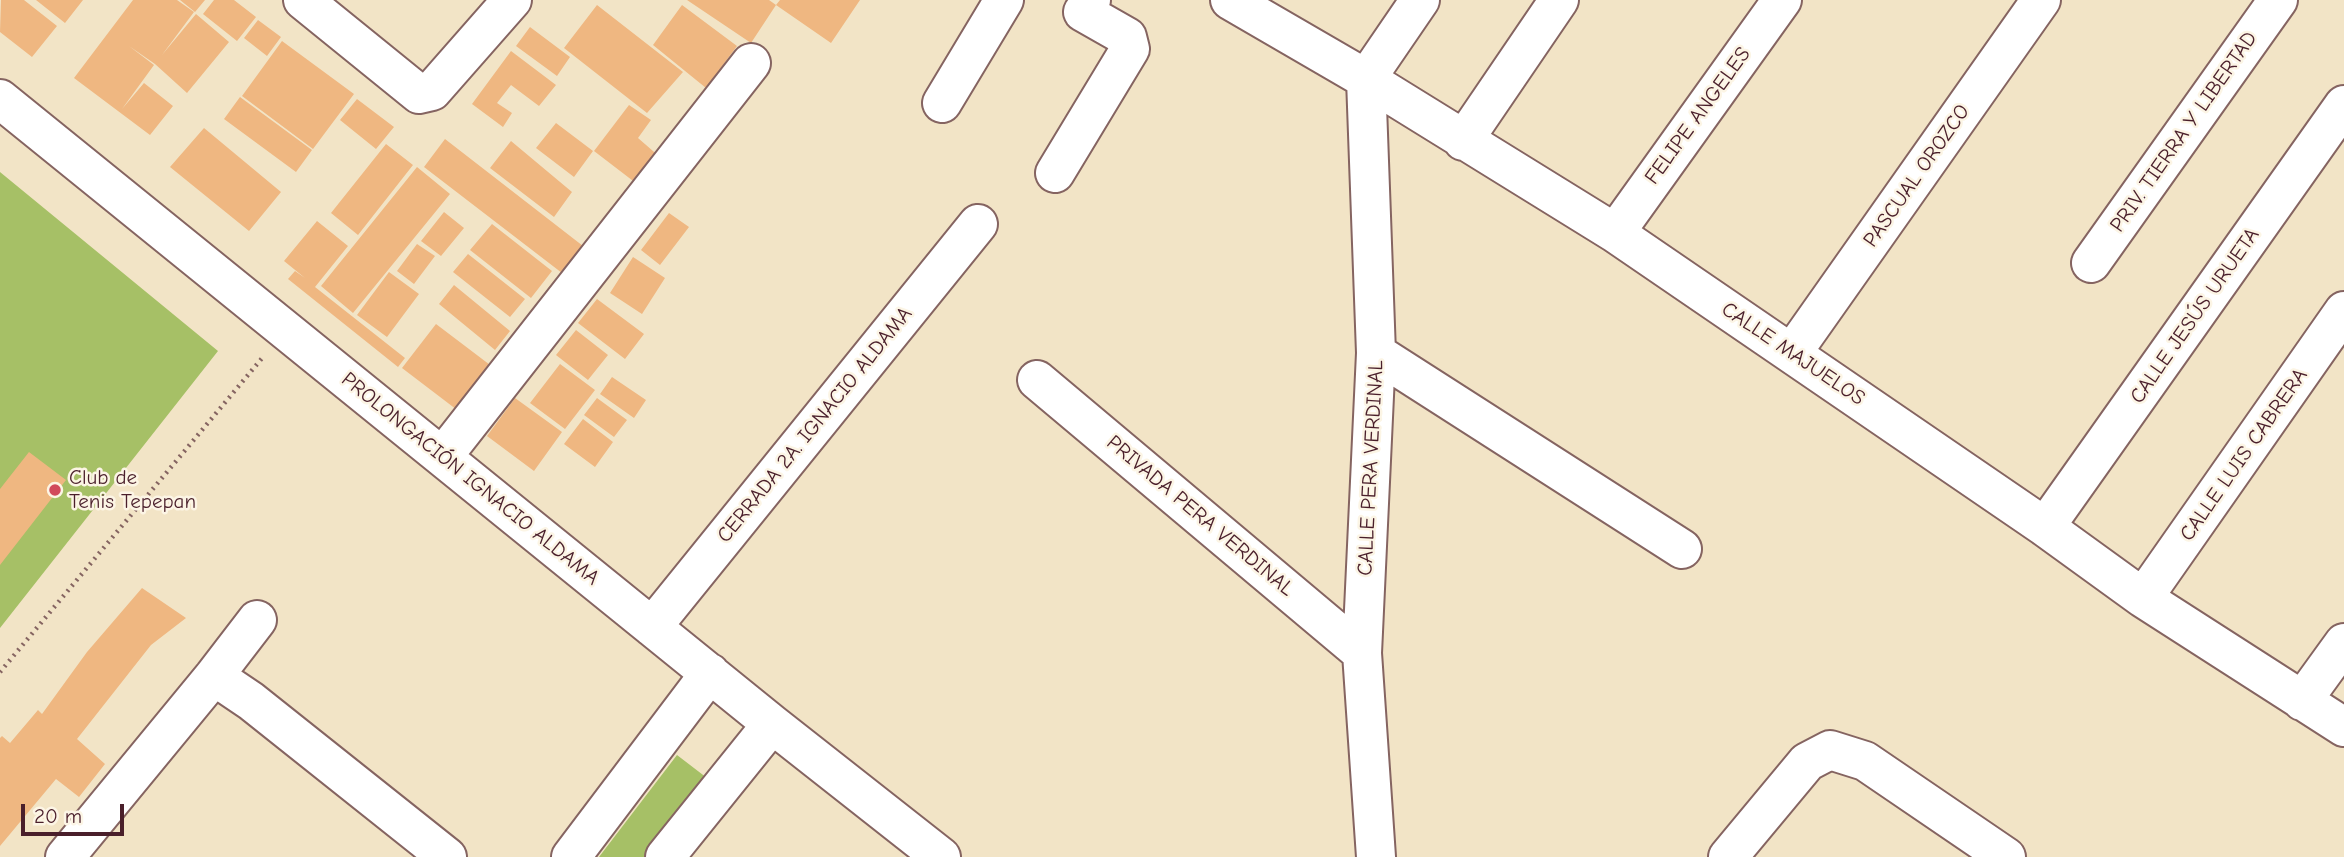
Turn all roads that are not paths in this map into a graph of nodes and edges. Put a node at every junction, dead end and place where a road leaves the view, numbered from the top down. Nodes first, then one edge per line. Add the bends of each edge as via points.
1 (303, 0) edge
2 (512, 0) edge
3 (1004, 0) edge
4 (1230, 0) edge
5 (1420, 0) edge
6 (1559, 0) edge
7 (1782, 0) edge
8 (2041, 0) edge
9 (2278, 0) edge
10 (1078, 4) edge
11 (751, 63) dead end
12 (1366, 79) junction
13 (0, 99) edge
14 (942, 103) dead end
15 (2344, 105) edge
16 (1463, 141) junction
17 (1055, 173) dead end
18 (978, 224) dead end
19 (1615, 233) junction
20 (2091, 263) dead end
21 (2344, 311) edge
22 (1376, 353) junction
23 (1792, 353) junction
24 (1037, 380) dead end
25 (443, 456) junction
26 (2045, 527) junction
27 (1682, 549) dead end
28 (2143, 598) junction
29 (257, 620) dead end
30 (652, 627) junction
31 (2344, 643) edge
32 (1362, 653) junction
33 (710, 673) junction
34 (214, 676) junction
35 (2302, 701) junction
36 (772, 724) junction
37 (2344, 727) edge
38 (65, 857) edge
39 (447, 857) edge
40 (571, 857) edge
41 (665, 857) edge
42 (941, 857) edge
43 (1376, 857) edge
44 (1728, 857) edge
45 (2006, 857) edge

1 - 2 street via 419,94 432,91
3 - 14 street
4 - 12 street, CALLE MAJUELOS
5 - 12 street
6 - 16 street
7 - 19 street, FELIPE ANGELES
8 - 23 street, PASCUAL OROZCO
9 - 20 street, PRIV. TIERRA Y LIBERTAD
10 - 17 street via 1127,37 1130,49
11 - 25 street
12 - 16 street, CALLE MAJUELOS
12 - 22 street, CALLE PERA VERDINAL
13 - 25 street, PROLONGACIÓN IGNACIO ALDAMA
15 - 26 street, CALLE JESÚS URUETA
16 - 19 street, CALLE MAJUELOS
18 - 30 street, CERRADA 2A. IGNACIO ALDAMA
19 - 23 street, CALLE MAJUELOS
21 - 28 street, CALLE LUIS CABRERA
22 - 27 street
22 - 32 street, CALLE PERA VERDINAL
23 - 26 street, CALLE MAJUELOS
24 - 32 street, PRIVADA PERA VERDINAL
25 - 30 street, PROLONGACIÓN IGNACIO ALDAMA
26 - 28 street, CALLE MAJUELOS
28 - 35 street, CALLE MAJUELOS
29 - 34 street
30 - 33 street, PROLONGACIÓN IGNACIO ALDAMA
31 - 35 street
32 - 43 street, CALLE PERA VERDINAL
33 - 36 street, PROLONGACIÓN IGNACIO ALDAMA
33 - 40 street
34 - 38 street
34 - 39 street
35 - 37 street, CALLE MAJUELOS
36 - 41 street
36 - 42 street, PROLONGACIÓN IGNACIO ALDAMA
44 - 45 street via 1807,762 1830,750 1865,761

